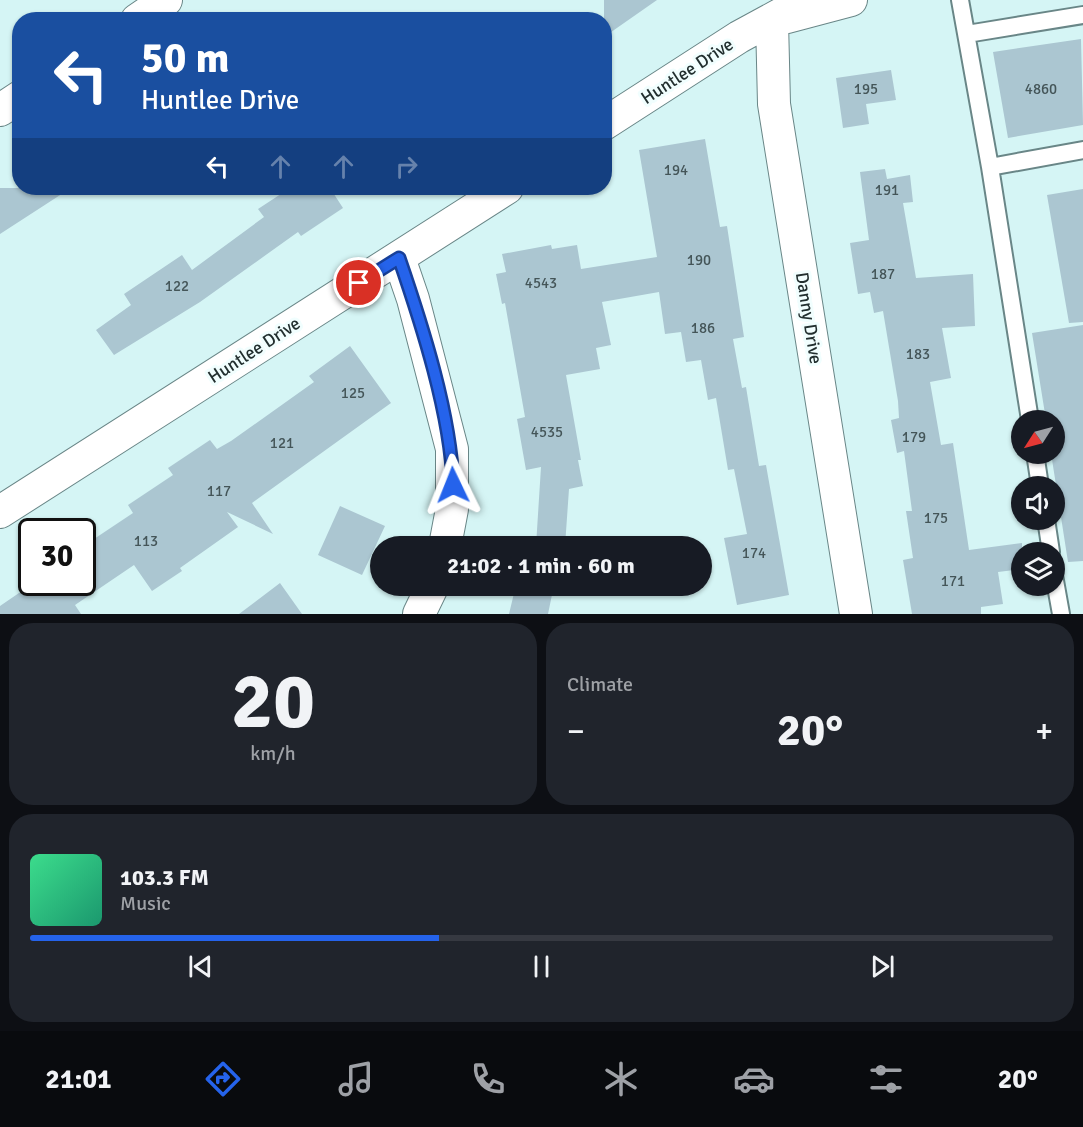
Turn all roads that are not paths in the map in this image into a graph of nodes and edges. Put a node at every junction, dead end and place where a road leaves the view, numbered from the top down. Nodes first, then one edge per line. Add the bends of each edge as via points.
1 (166, 0) edge
2 (807, 0) edge
3 (852, 0) edge
4 (960, 0) edge
5 (148, 12) edge
6 (1083, 15) edge
7 (772, 21) junction
8 (967, 34) junction
9 (612, 119) edge
10 (1083, 150) edge
11 (990, 167) junction
12 (496, 195) edge
13 (399, 258) junction
14 (1028, 410) edge
15 (0, 512) edge
16 (447, 536) edge
17 (428, 596) edge
18 (1058, 596) edge
19 (419, 614) edge
20 (856, 614) edge
21 (1061, 614) edge

1 - 5 street
2 - 7 street, Huntlee Drive
3 - 7 street, Huntlee Drive
4 - 8 lane
6 - 8 lane
7 - 9 street, Huntlee Drive via 739,37
7 - 20 street, Danny Drive via 774,104
8 - 11 lane
10 - 11 lane
11 - 14 lane
12 - 13 street, Huntlee Drive
13 - 15 street, Huntlee Drive
13 - 16 street via 452,449 452,509
17 - 19 street
18 - 21 lane

